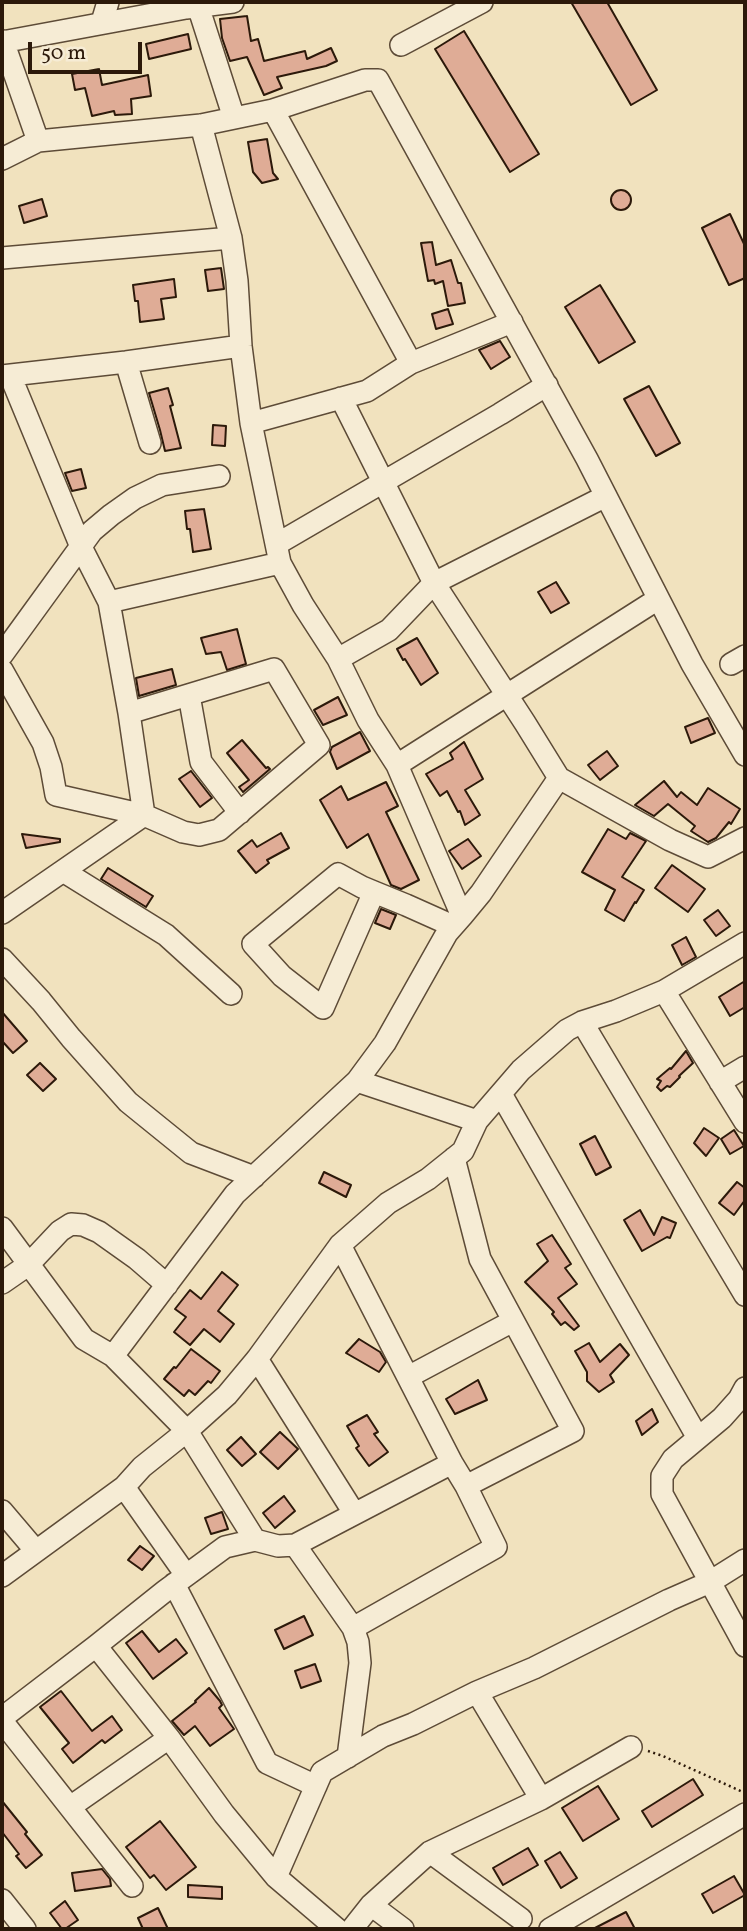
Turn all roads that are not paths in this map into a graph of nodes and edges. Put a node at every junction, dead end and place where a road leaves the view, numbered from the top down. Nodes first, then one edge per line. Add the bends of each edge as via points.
1 (233, 2) edge
2 (482, 2) edge
3 (198, 6) junction
4 (105, 12) edge
5 (2, 42) edge
6 (401, 46) dead end
7 (272, 110) junction
8 (234, 118) junction
9 (201, 125) junction
10 (38, 141) junction
11 (2, 159) edge
12 (231, 238) junction
13 (2, 258) edge
14 (512, 322) junction
15 (241, 346) junction
16 (126, 362) junction
17 (411, 363) junction
18 (6, 376) edge
19 (547, 385) junction
20 (341, 398) junction
21 (251, 423) junction
22 (150, 443) dead end
23 (219, 476) dead end
24 (383, 481) junction
25 (606, 496) junction
26 (80, 547) junction
27 (279, 553) junction
28 (434, 583) junction
29 (659, 599) junction
30 (109, 602) junction
31 (2, 655) edge
32 (338, 659) junction
33 (2, 670) edge
34 (506, 694) junction
35 (189, 695) junction
36 (129, 713) junction
37 (745, 755) edge
38 (397, 765) junction
39 (559, 778) junction
40 (240, 813) junction
41 (144, 815) junction
42 (745, 838) edge
43 (63, 871) junction
44 (374, 892) junction
45 (2, 913) edge
46 (457, 921) junction
47 (745, 943) edge
48 (6, 974) edge
49 (664, 991) junction
50 (231, 994) dead end
51 (582, 1022) junction
52 (745, 1067) edge
53 (356, 1081) junction
54 (720, 1082) junction
55 (501, 1094) junction
56 (477, 1121) junction
57 (745, 1122) edge
58 (454, 1158) junction
59 (254, 1177) junction
60 (2, 1228) edge
61 (340, 1245) junction
62 (28, 1265) junction
63 (2, 1283) edge
64 (167, 1285) junction
65 (745, 1295) edge
66 (513, 1321) junction
67 (113, 1356) junction
68 (257, 1359) junction
69 (408, 1377) junction
70 (745, 1388) edge
71 (187, 1431) junction
72 (698, 1438) junction
73 (452, 1463) junction
74 (466, 1486) junction
75 (124, 1487) junction
76 (2, 1511) edge
77 (354, 1513) junction
78 (254, 1540) junction
79 (295, 1545) junction
80 (36, 1551) junction
81 (745, 1560) edge
82 (2, 1576) edge
83 (180, 1580) junction
84 (710, 1582) junction
85 (353, 1628) junction
86 (96, 1646) junction
87 (745, 1646) edge
88 (477, 1692) junction
89 (2, 1719) edge
90 (169, 1738) junction
91 (631, 1746) road end
92 (348, 1757) junction
93 (316, 1786) junction
94 (541, 1799) junction
95 (70, 1807) junction
96 (745, 1814) edge
97 (430, 1852) junction
98 (276, 1877) junction
99 (132, 1886) dead end
100 (2, 1899) edge
101 (371, 1905) junction
102 (514, 1924) edge
103 (25, 1929) edge
104 (337, 1929) edge
105 (352, 1929) edge
106 (403, 1929) edge
107 (542, 1929) edge
108 (550, 1929) edge

1 - 3 street
2 - 6 street
3 - 4 street
3 - 8 street
4 - 5 street
5 - 10 street
7 - 8 street
7 - 14 street via 365,80 378,80
7 - 17 street
8 - 9 street
9 - 10 street
9 - 12 street
10 - 11 street
12 - 13 street
12 - 15 street
14 - 17 street
14 - 19 street
15 - 16 street
15 - 21 street
16 - 18 street
16 - 22 street
17 - 20 street via 367,391
18 - 26 street
19 - 24 street
19 - 25 street
20 - 21 street
20 - 24 street
21 - 27 street
23 - 26 street via 162,485 135,498 92,531
24 - 27 street
24 - 28 street
25 - 28 street
25 - 29 street
26 - 30 street
26 - 31 street
27 - 30 street
27 - 32 street via 303,605
28 - 32 street via 389,630
28 - 34 street
29 - 34 street
29 - 37 street
30 - 36 street
32 - 38 street
33 - 41 street via 43,743 56,795
34 - 38 street
34 - 39 street
35 - 36 street
35 - 40 street via 201,762
35 - 40 street via 274,669 320,746
36 - 41 street
38 - 46 street
39 - 42 street via 708,857
39 - 46 street
40 - 41 street via 219,830 199,835
41 - 43 street
43 - 45 street
43 - 50 street via 166,935
44 - 44 street via 338,874 253,944 282,976 323,1008
44 - 46 street
46 - 53 street via 385,1043
47 - 49 street
48 - 59 street via 41,1001 128,1102 191,1153
49 - 51 street
49 - 54 street
51 - 55 street via 521,1070
51 - 65 street
52 - 54 street
53 - 56 street
53 - 59 street
54 - 57 street
55 - 56 street
55 - 72 street
56 - 58 street via 463,1151
58 - 61 street via 387,1203
58 - 66 street via 480,1259
59 - 64 street via 235,1194
60 - 62 street
61 - 68 street
61 - 69 street
62 - 63 street
62 - 64 street via 61,1231 71,1224 83,1224
62 - 67 street via 84,1339
64 - 67 street
66 - 69 street
66 - 74 street via 573,1431
67 - 71 street
68 - 71 street via 227,1395
68 - 77 street
69 - 73 street
70 - 72 street via 722,1418
71 - 75 street
71 - 78 street
72 - 84 street via 673,1459 662,1476 662,1494
73 - 74 street
73 - 77 street
74 - 85 street via 496,1547
75 - 80 street
75 - 83 street
76 - 80 street
77 - 79 street
78 - 79 street
78 - 83 street via 225,1547
79 - 85 street
80 - 82 street
81 - 84 street
83 - 86 street
83 - 93 street via 267,1763
84 - 87 street
84 - 88 street
85 - 92 street via 359,1664
86 - 89 street
86 - 90 street
88 - 92 street
88 - 94 street
89 - 95 street
90 - 95 street
90 - 98 street
91 - 94 street
92 - 93 street via 322,1772
93 - 98 street
94 - 97 street
95 - 99 street
96 - 108 street
97 - 101 street
97 - 102 street
98 - 104 street
100 - 103 street
101 - 105 street
101 - 106 street
102 - 107 street via 530,1920

